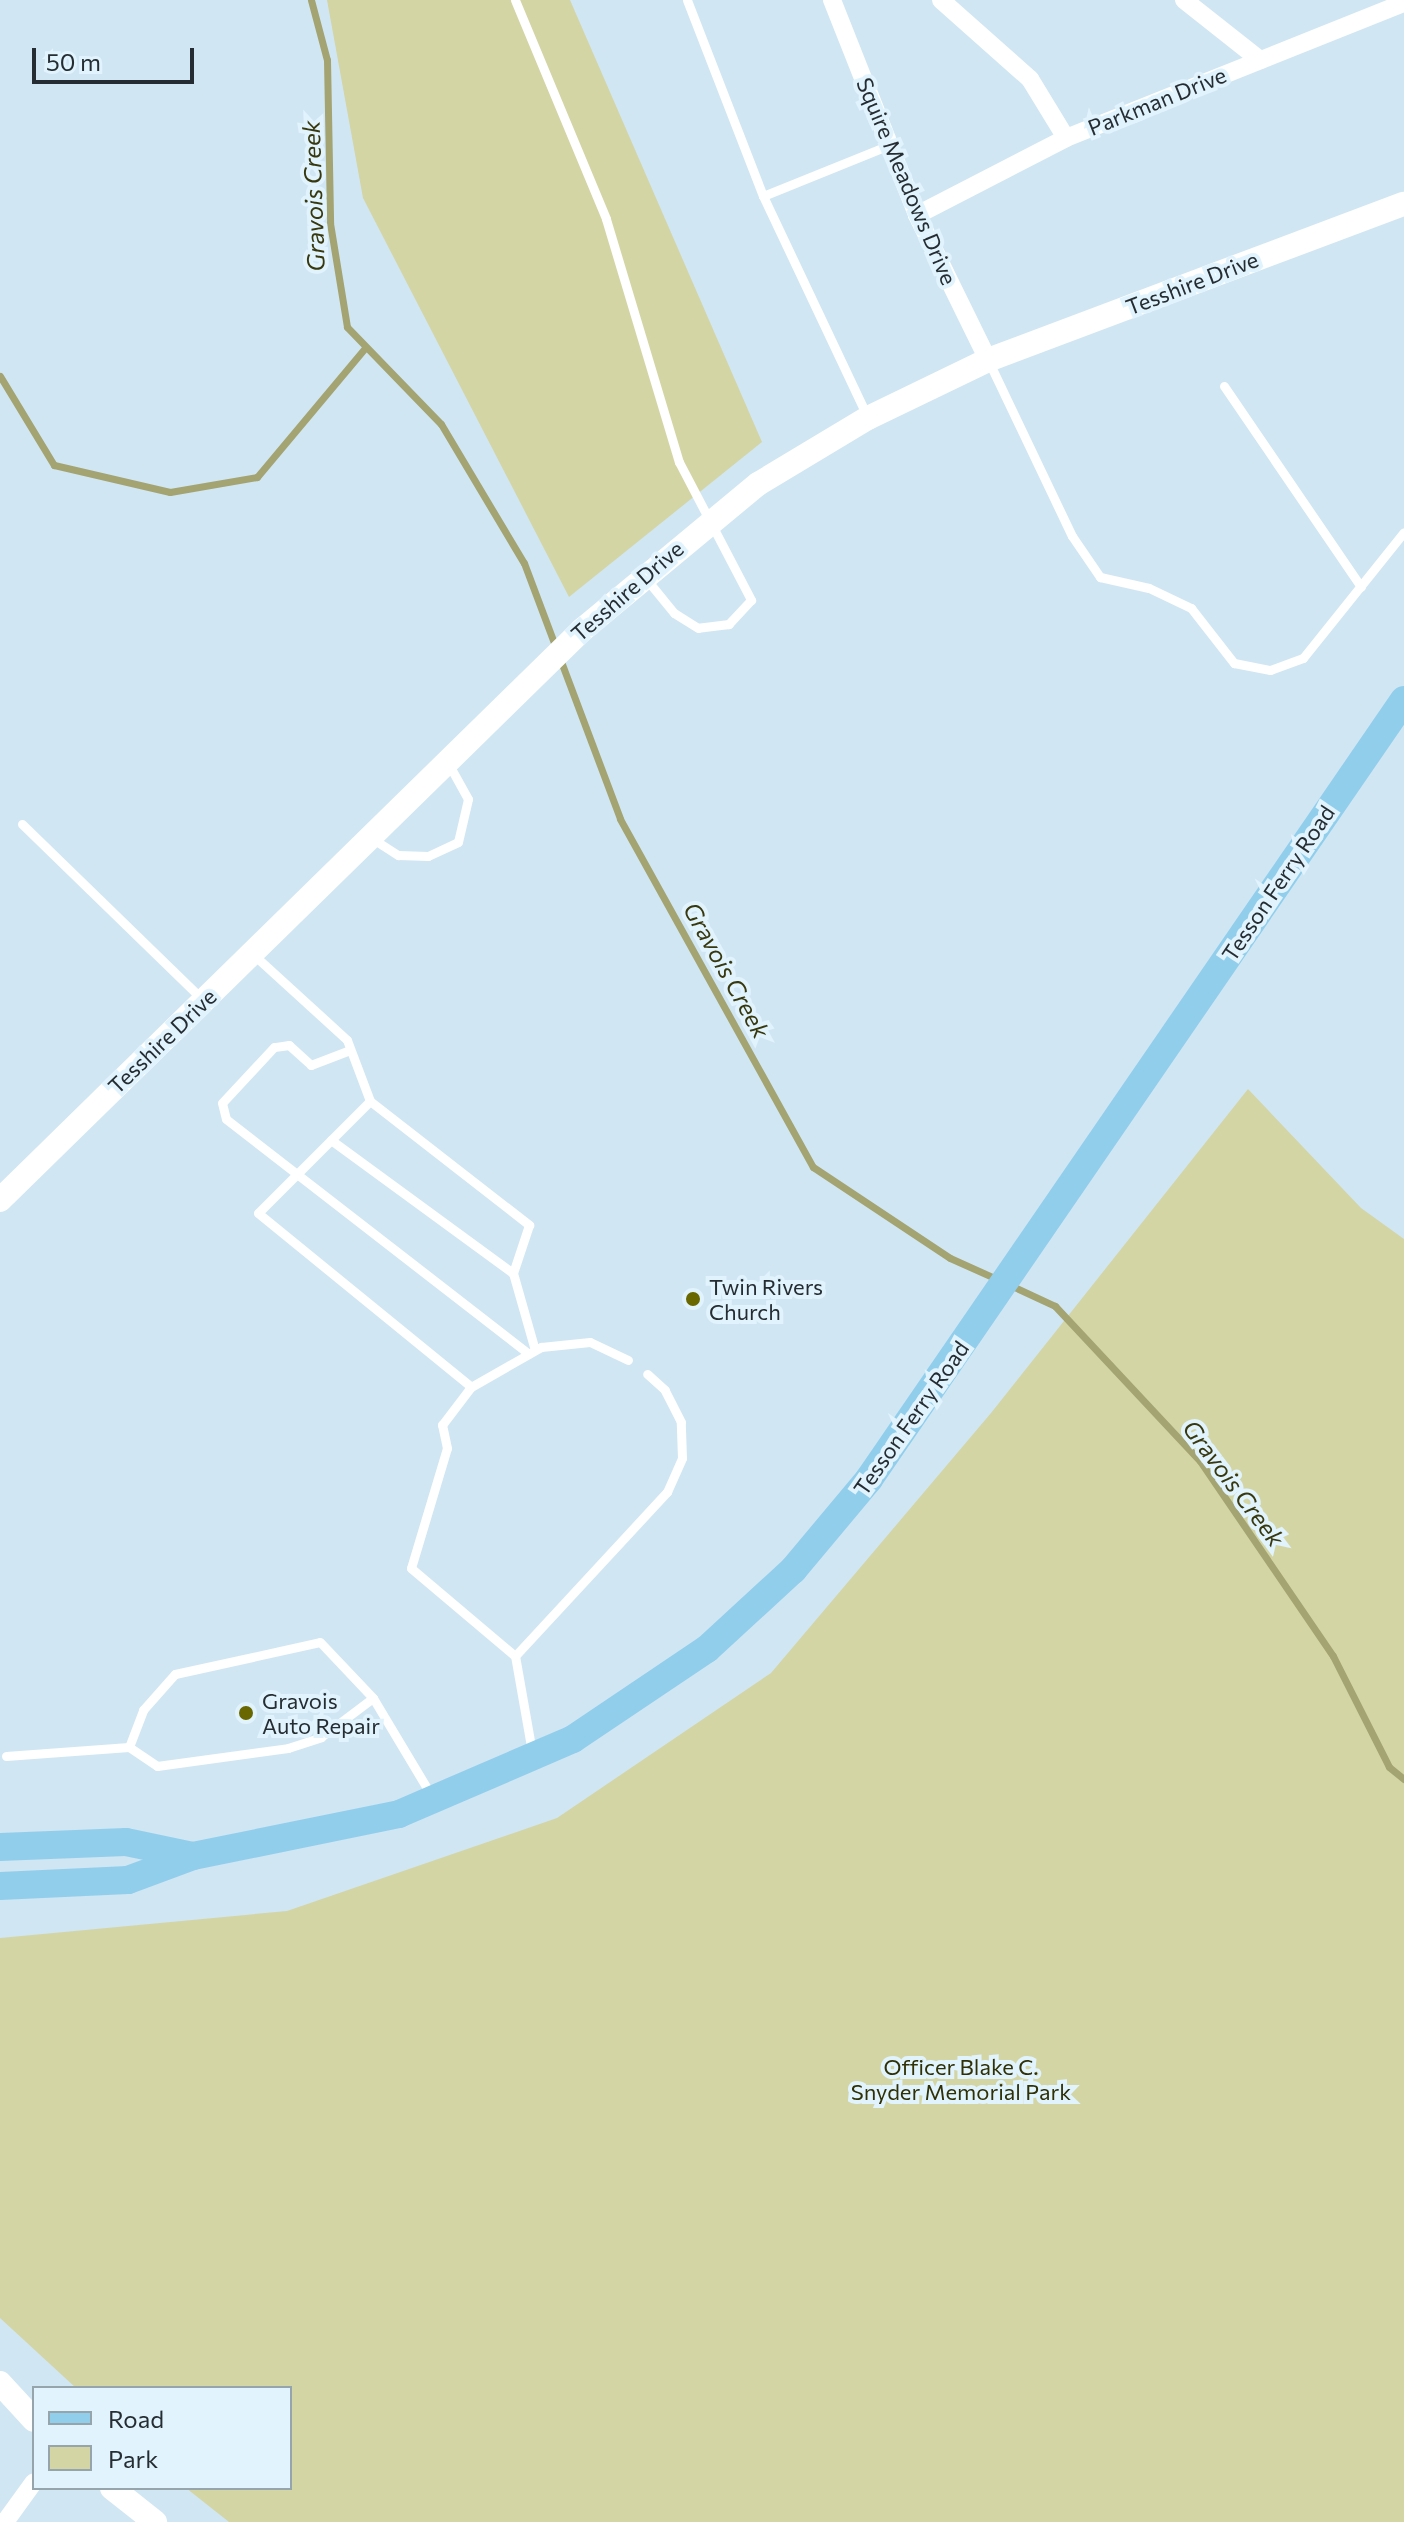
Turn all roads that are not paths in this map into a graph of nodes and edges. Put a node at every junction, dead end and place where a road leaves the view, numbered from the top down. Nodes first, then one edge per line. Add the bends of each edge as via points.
1 (515, 0) edge
2 (687, 0) edge
3 (832, 0) edge
4 (941, 0) edge
5 (1184, 0) edge
6 (1392, 4) edge
7 (1260, 60) junction
8 (1066, 138) junction
9 (889, 145) junction
10 (763, 196) junction
11 (1404, 204) edge
12 (917, 215) junction
13 (988, 360) junction
14 (1224, 386) dead end
15 (868, 418) junction
16 (711, 519) junction
17 (1404, 532) edge
18 (642, 574) junction
19 (1361, 587) junction
20 (1404, 700) edge
21 (447, 762) junction
22 (22, 824) dead end
23 (371, 837) junction
24 (252, 954) junction
25 (204, 1001) junction
26 (350, 1050) junction
27 (370, 1101) junction
28 (331, 1140) junction
29 (295, 1176) junction
30 (0, 1200) edge
31 (513, 1273) junction
32 (535, 1350) junction
33 (628, 1360) dead end
34 (647, 1374) dead end
35 (471, 1387) junction
36 (515, 1656) junction
37 (373, 1698) junction
38 (129, 1747) junction
39 (6, 1756) dead end
40 (533, 1760) junction
41 (435, 1801) junction
42 (0, 1847) edge
43 (193, 1856) junction
44 (0, 1886) edge
45 (0, 2383) edge
46 (32, 2418) edge
47 (32, 2485) edge
48 (115, 2490) edge
49 (5, 2522) edge
50 (155, 2522) edge

1 - 16 lane via 606,219 679,462
2 - 10 lane
3 - 9 street, Squire Meadows Drive
4 - 8 street via 1030,79
5 - 7 street
6 - 7 street, Parkman Drive
7 - 8 street, Parkman Drive
8 - 12 street, Parkman Drive
9 - 10 lane
9 - 12 street, Squire Meadows Drive
10 - 15 lane
11 - 13 street, Tesshire Drive
12 - 13 street, Squire Meadows Drive
13 - 15 street, Tesshire Drive
13 - 19 lane via 1072,536 1100,577 1149,588 1191,608 1234,663 1270,670 1303,658
14 - 19 lane
15 - 16 street, Tesshire Drive
16 - 18 street, Tesshire Drive
16 - 18 lane via 752,591 729,624 713,631 687,623
17 - 19 lane
18 - 21 street, Tesshire Drive
20 - 40 main road, Tesson Ferry Road via 921,1406 830,1529 743,1618 650,1691
21 - 23 street, Tesshire Drive
21 - 23 lane via 468,799 458,842 428,856 398,855
22 - 25 lane
23 - 24 street, Tesshire Drive
24 - 25 street, Tesshire Drive
24 - 26 lane
25 - 30 street, Tesshire Drive
26 - 27 lane
26 - 29 lane via 311,1065 289,1045 274,1047 222,1103 226,1119
27 - 28 lane
27 - 31 lane via 529,1225
28 - 29 lane
28 - 31 lane
29 - 32 lane
29 - 35 lane via 258,1213
31 - 32 lane
32 - 33 lane via 590,1342
32 - 35 lane
34 - 36 lane via 665,1390 681,1422 682,1458 667,1492
35 - 36 lane via 442,1425 447,1448 411,1568
36 - 40 lane
37 - 38 lane via 321,1737 288,1748 157,1766
37 - 38 lane via 334,1652 320,1642 298,1642 175,1674 143,1710
37 - 41 lane
38 - 39 lane
40 - 41 main road, Tesson Ferry Road
41 - 43 main road, Tesson Ferry Road via 312,1837
42 - 43 main road, Tesson Ferry Road via 126,1842
43 - 44 main road, Tesson Ferry Road via 128,1880
45 - 46 street
47 - 49 street
48 - 50 street

